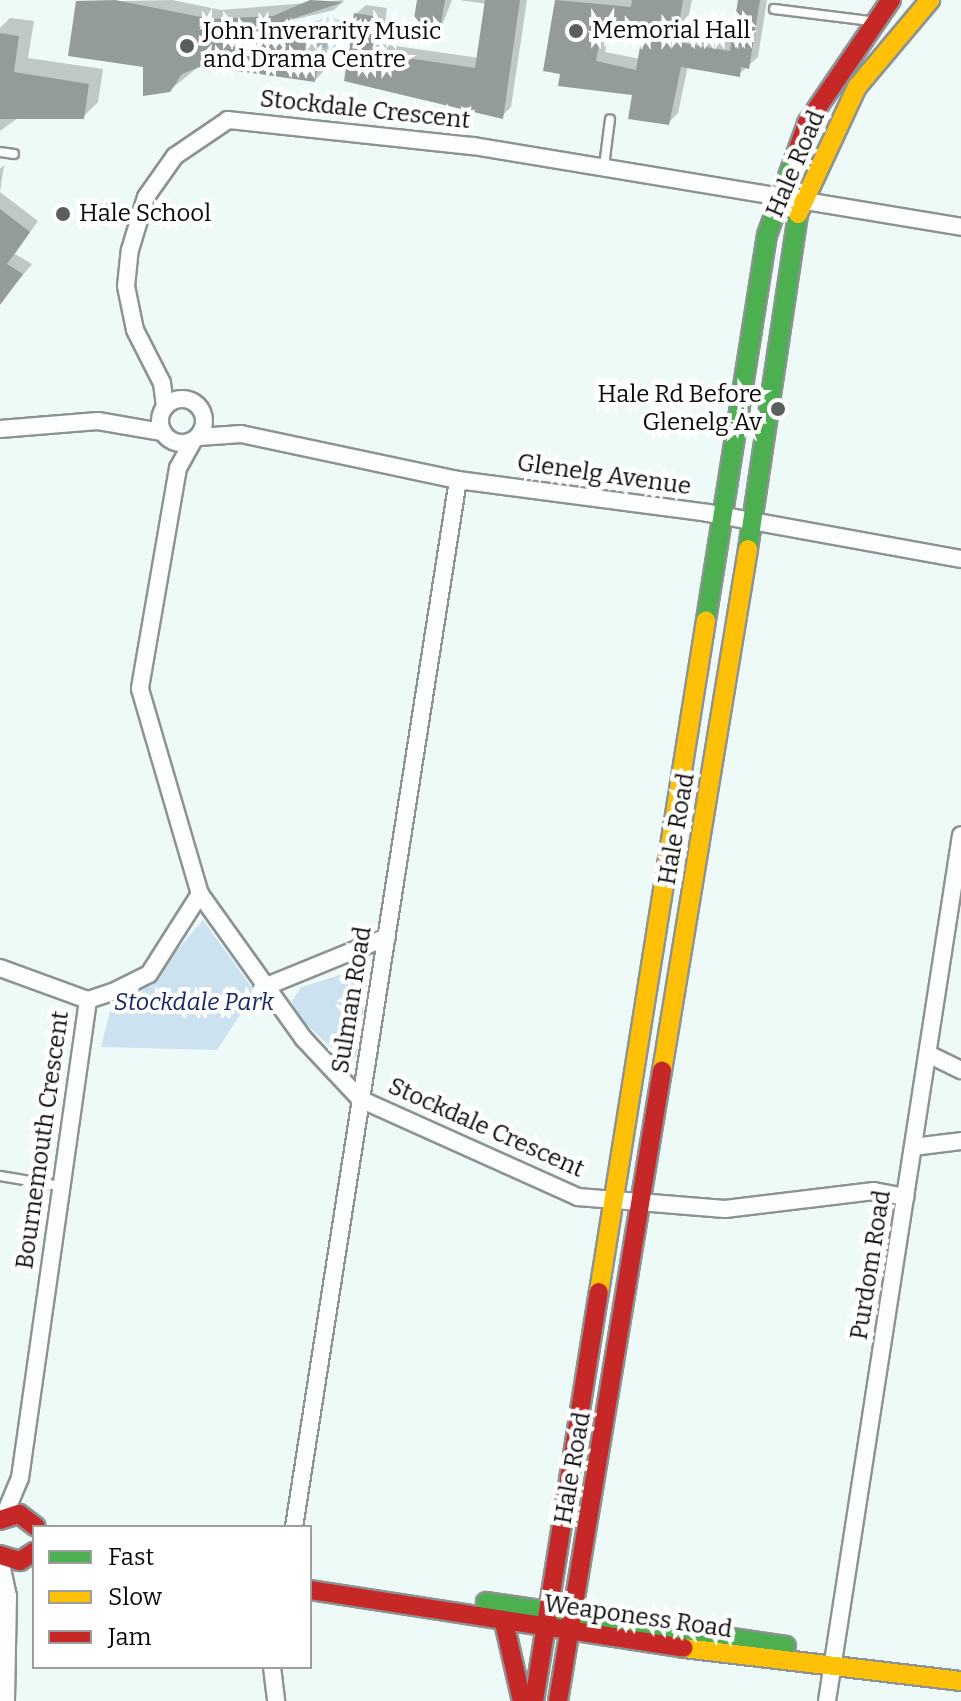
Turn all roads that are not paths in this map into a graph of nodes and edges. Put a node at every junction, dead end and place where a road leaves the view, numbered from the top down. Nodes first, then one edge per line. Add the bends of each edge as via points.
1 (891, 0) edge
2 (930, 0) edge
3 (774, 9) dead end
4 (871, 20) junction
5 (891, 42) junction
6 (610, 119) dead end
7 (0, 152) edge
8 (14, 154) dead end
9 (604, 166) junction
10 (776, 194) junction
11 (802, 200) junction
12 (109, 210) dead end
13 (139, 221) junction
14 (961, 227) edge
15 (162, 383) junction
16 (185, 399) junction
17 (164, 408) junction
18 (203, 413) junction
19 (133, 421) junction
20 (0, 429) edge
21 (241, 434) junction
22 (168, 437) junction
23 (196, 439) junction
24 (178, 468) junction
25 (458, 480) junction
26 (721, 515) junction
27 (753, 521) junction
28 (961, 559) edge
29 (961, 835) edge
30 (200, 894) junction
31 (387, 937) junction
32 (0, 968) edge
33 (262, 988) junction
34 (88, 1000) junction
35 (928, 1054) junction
36 (961, 1070) edge
37 (360, 1099) junction
38 (961, 1141) edge
39 (913, 1147) junction
40 (0, 1176) edge
41 (60, 1186) junction
42 (905, 1197) junction
43 (611, 1201) junction
44 (639, 1204) junction
45 (20, 1478) junction
46 (2, 1518) edge
47 (34, 1524) edge
48 (294, 1525) edge
49 (32, 1554) edge
50 (0, 1557) edge
51 (312, 1576) edge
52 (312, 1590) edge
53 (8, 1596) junction
54 (546, 1620) junction
55 (504, 1622) junction
56 (570, 1624) junction
57 (834, 1661) junction
58 (961, 1668) edge
59 (272, 1669) edge
60 (961, 1681) edge
61 (6, 1701) edge
62 (276, 1701) edge
63 (522, 1701) edge
64 (534, 1701) edge
65 (558, 1701) edge
66 (827, 1701) edge

1 - 4 main road, Hale Road
2 - 5 main road, Hale Road
3 - 4 lane
4 - 5 lane
4 - 10 main road, Hale Road via 807,123
5 - 11 main road, Hale Road via 838,122
6 - 9 lane
7 - 8 lane
9 - 10 street, Stockdale Crescent
9 - 13 street, Stockdale Crescent via 228,120 175,156 146,197
10 - 11 street, Stockdale Crescent
10 - 26 main road, Hale Road
11 - 14 street, Stockdale Crescent
11 - 27 main road, Hale Road
12 - 13 lane
13 - 15 street, Stockdale Crescent via 126,286 135,330
15 - 16 street, Stockdale Crescent
15 - 17 street, Stockdale Crescent
16 - 17 street, Glenelg Avenue
16 - 18 street, Glenelg Avenue
17 - 19 street, Glenelg Avenue
17 - 22 street
18 - 21 street, Glenelg Avenue
18 - 23 street
19 - 20 street, Glenelg Avenue
19 - 22 street, Glenelg Avenue
21 - 23 street, Glenelg Avenue
21 - 25 street, Glenelg Avenue
22 - 23 street, Glenelg Avenue
22 - 24 street, Stockdale Crescent
23 - 24 street, Stockdale Crescent
24 - 30 street, Stockdale Crescent via 140,689
25 - 26 street, Glenelg Avenue
25 - 31 street, Sulman Road
26 - 27 street, Glenelg Avenue
26 - 43 main road, Hale Road
27 - 28 street, Glenelg Avenue
27 - 44 main road, Hale Road
29 - 35 street, Purdom Road
30 - 33 street, Stockdale Crescent
30 - 34 street via 149,974
31 - 33 street
31 - 37 street, Sulman Road
32 - 34 street
33 - 37 street, Stockdale Crescent
34 - 41 street, Bournemouth Crescent
35 - 36 street
35 - 39 street, Purdom Road
37 - 43 street, Stockdale Crescent via 518,1173
37 - 48 street, Sulman Road
38 - 39 street
39 - 42 street, Purdom Road
40 - 41 lane
41 - 45 street, Bournemouth Crescent
42 - 44 street, Stockdale Crescent via 874,1191 725,1209
42 - 57 street, Purdom Road
43 - 44 street, Stockdale Crescent
43 - 54 main road, Hale Road
44 - 56 main road, Hale Road
45 - 46 street, Bournemouth Crescent
45 - 47 street, Bournemouth Crescent
46 - 47 main road
49 - 50 main road
49 - 53 street
50 - 53 street
51 - 54 main road, Weaponess Road
52 - 55 main road, Weaponess Road
53 - 61 street
54 - 55 main road, Weaponess Road
54 - 56 main road, Weaponess Road
54 - 64 main road, Hale Road
55 - 63 main road
56 - 57 main road, Weaponess Road
56 - 65 main road, Hale Road
57 - 58 main road, Weaponess Road
57 - 60 main road, Weaponess Road
57 - 66 street, Purdom Road
59 - 62 street

